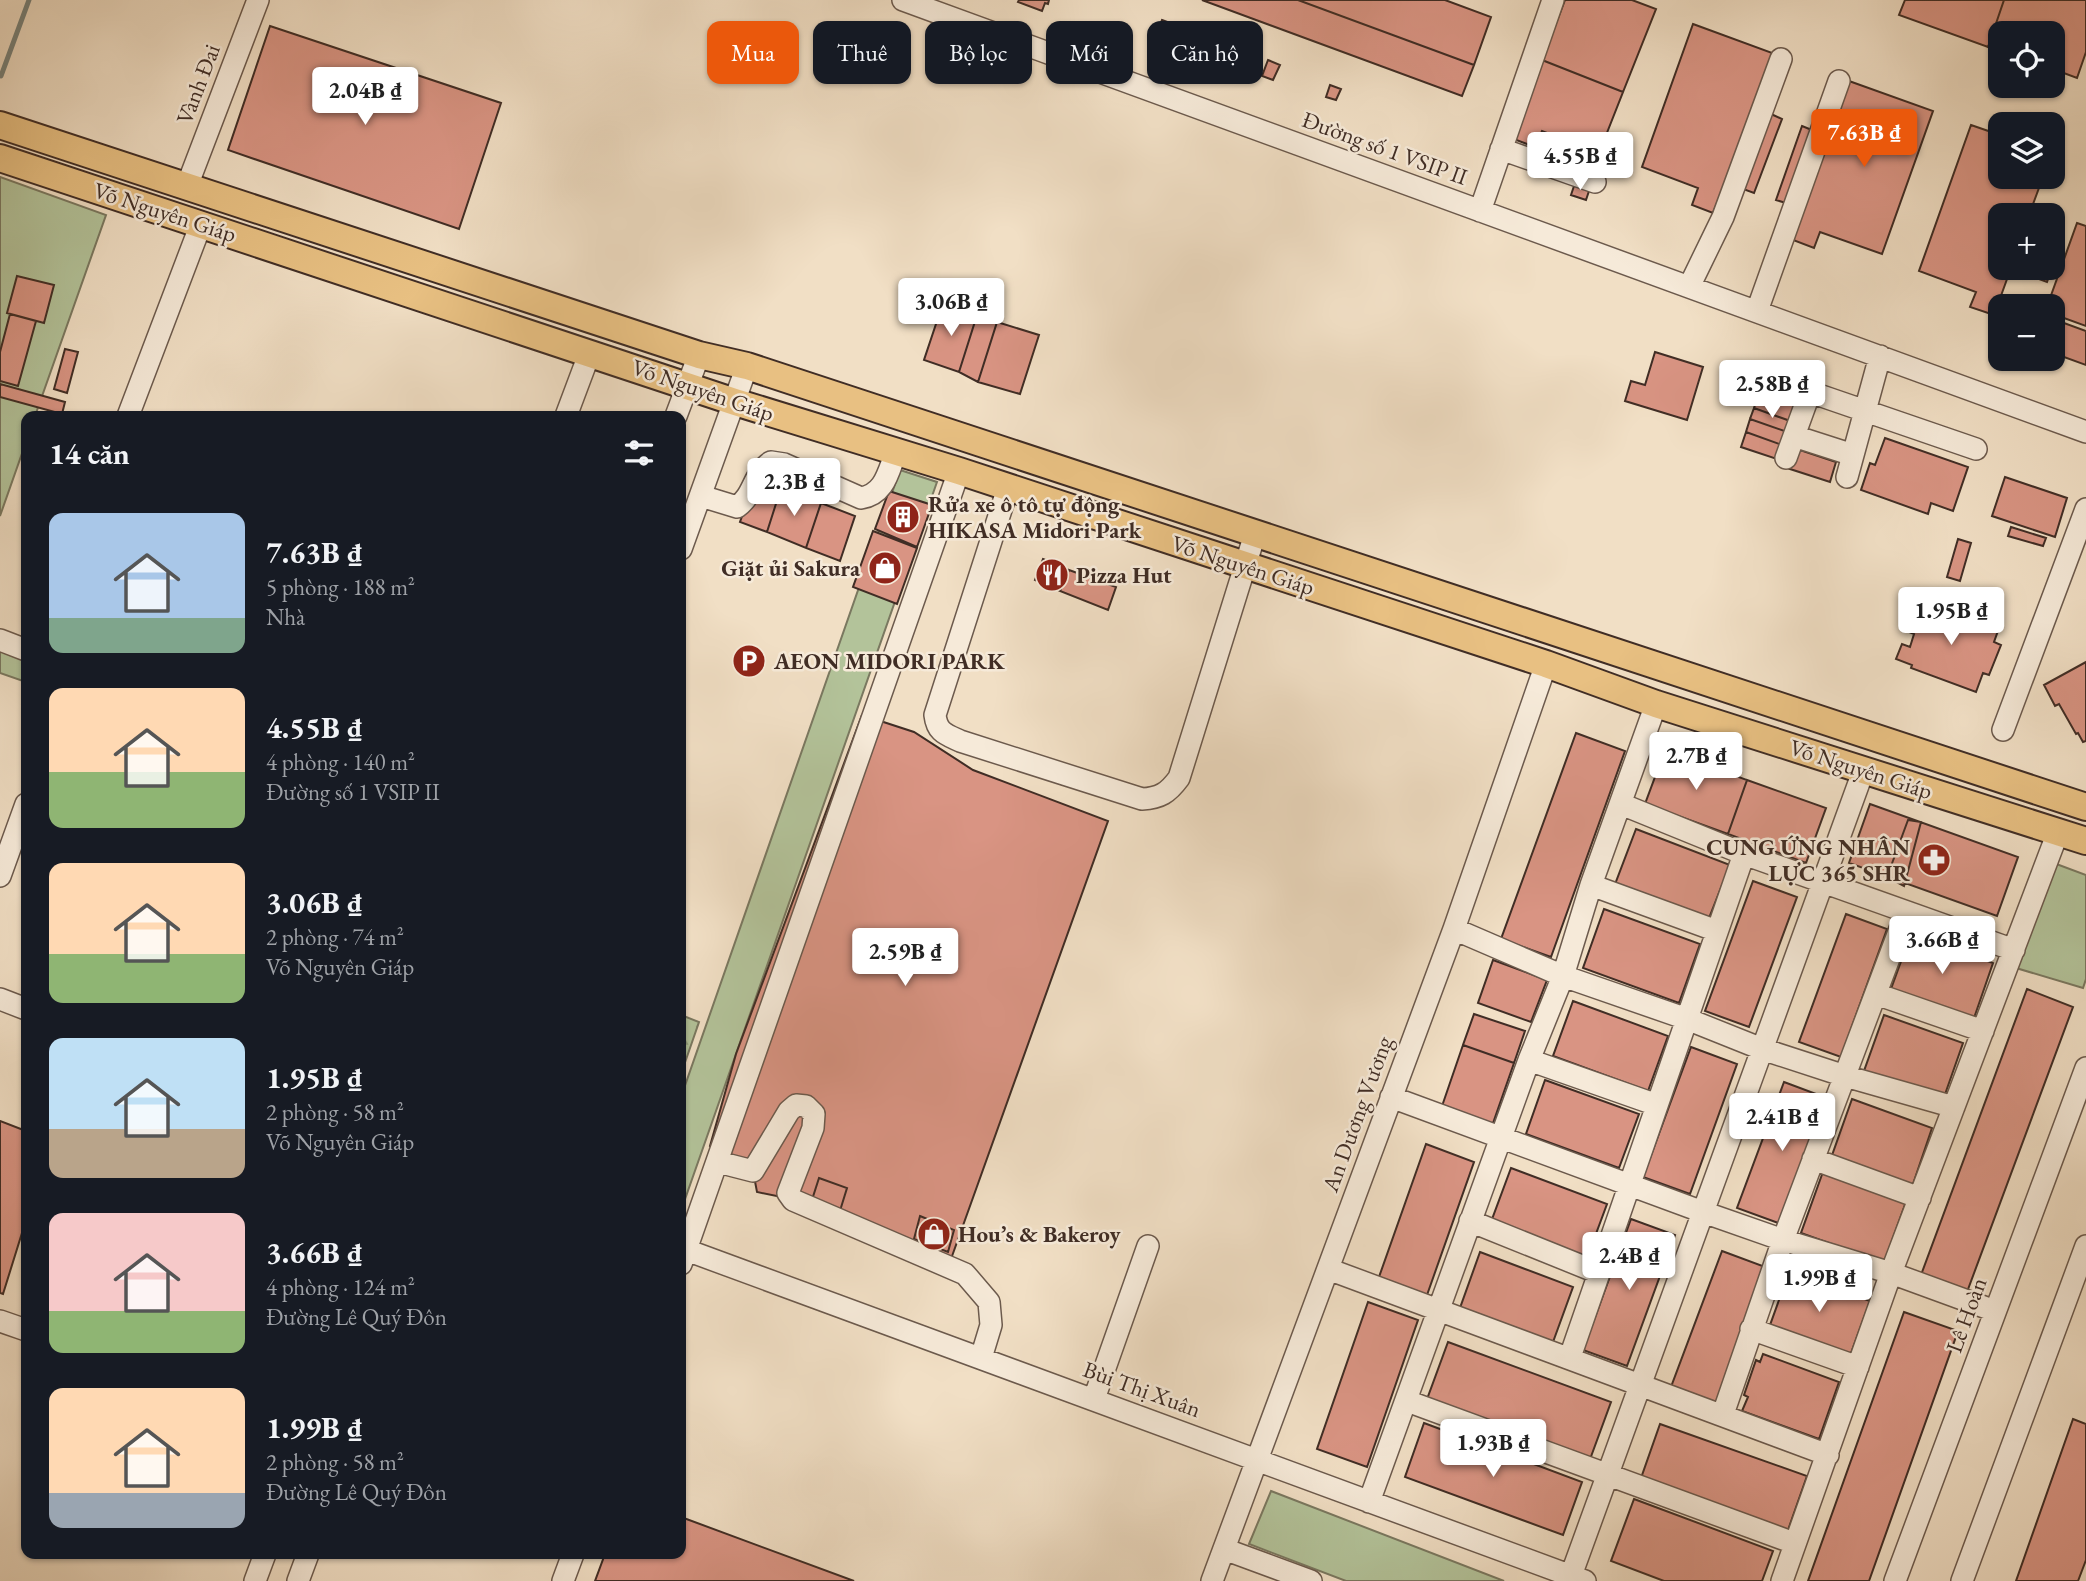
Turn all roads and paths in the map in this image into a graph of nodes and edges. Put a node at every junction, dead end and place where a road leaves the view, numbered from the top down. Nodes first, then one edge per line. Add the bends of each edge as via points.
1 (258, 0) edge
2 (903, 0) edge
3 (1553, 0) edge
4 (1781, 59) dead end
5 (1839, 82) dead end
6 (0, 125) edge
7 (1501, 149) junction
8 (0, 158) edge
9 (1595, 182) dead end
10 (187, 186) junction
11 (1480, 211) junction
12 (201, 224) junction
13 (1689, 287) junction
14 (1757, 312) junction
15 (590, 352) junction
16 (699, 355) junction
17 (1880, 356) junction
18 (747, 366) junction
19 (688, 384) junction
20 (735, 402) junction
21 (130, 411) edge
22 (568, 411) edge
23 (678, 411) edge
24 (1865, 412) junction
25 (2086, 432) edge
26 (1794, 436) junction
27 (1976, 449) dead end
28 (896, 452) junction
29 (1853, 455) junction
30 (1786, 458) dead end
31 (958, 471) junction
32 (1847, 477) dead end
33 (1008, 488) junction
34 (701, 496) junction
35 (2086, 509) edge
36 (1255, 534) junction
37 (686, 536) edge
38 (1245, 565) junction
39 (0, 640) edge
40 (21, 648) edge
41 (1546, 664) junction
42 (1657, 704) junction
43 (2003, 730) dead end
44 (1864, 769) junction
45 (1620, 804) junction
46 (2086, 807) edge
47 (21, 818) edge
48 (2058, 832) junction
49 (2086, 841) edge
50 (1744, 854) junction
51 (0, 876) edge
52 (1822, 883) junction
53 (1591, 886) junction
54 (1906, 913) junction
55 (1454, 929) junction
56 (1717, 931) junction
57 (2014, 950) junction
58 (1563, 976) junction
59 (1876, 993) junction
60 (0, 999) edge
61 (21, 1007) edge
62 (1687, 1019) junction
63 (1983, 1031) junction
64 (1762, 1049) junction
65 (1529, 1060) junction
66 (2086, 1068) edge
67 (1845, 1076) junction
68 (1391, 1097) junction
69 (1657, 1105) junction
70 (1954, 1107) junction
71 (1501, 1138) junction
72 (1813, 1158) junction
73 (718, 1162) junction
74 (1630, 1185) junction
75 (1920, 1198) junction
76 (1703, 1212) junction
77 (1470, 1221) junction
78 (1783, 1240) junction
79 (686, 1244) edge
80 (1149, 1246) dead end
81 (2086, 1247) edge
82 (686, 1255) edge
83 (1328, 1269) junction
84 (1599, 1273) junction
85 (1891, 1273) junction
86 (1439, 1311) junction
87 (1995, 1311) junction
88 (0, 1321) edge
89 (21, 1328) edge
90 (1751, 1329) junction
91 (1570, 1357) junction
92 (981, 1358) junction
93 (1858, 1367) junction
94 (1639, 1386) junction
95 (1094, 1399) junction
96 (1407, 1401) junction
97 (1723, 1414) junction
98 (1828, 1455) junction
99 (1257, 1459) junction
100 (1607, 1476) junction
101 (1369, 1502) junction
102 (1794, 1544) junction
103 (1224, 1549) junction
104 (263, 1559) edge
105 (306, 1559) edge
106 (571, 1559) edge
107 (1575, 1579) edge
108 (255, 1581) edge
109 (298, 1581) edge
110 (563, 1581) edge
111 (1212, 1581) edge
112 (1311, 1581) edge
113 (1782, 1581) edge
114 (1895, 1581) edge
115 (1962, 1581) edge

1 - 10 street, Vành Đai
2 - 11 street, Đường số 1 VSIP II
3 - 7 street
4 - 13 street via 1723,217
5 - 14 street
6 - 10 main road, Võ Nguyên Giáp
7 - 9 street
7 - 11 street
8 - 12 main road, Võ Nguyên Giáp
10 - 16 main road, Võ Nguyên Giáp
11 - 13 street, Đường số 1 VSIP II
12 - 15 main road, Võ Nguyên Giáp
12 - 21 street
13 - 14 street, Đường số 1 VSIP II
14 - 17 street, Đường số 1 VSIP II
15 - 19 main road, Võ Nguyên Giáp
15 - 22 street
16 - 18 main road, Võ Nguyên Giáp
16 - 19 street
17 - 24 street
17 - 25 street, Đường số 1 VSIP II
18 - 20 street
18 - 36 main road, Võ Nguyên Giáp
19 - 20 main road, Võ Nguyên Giáp
19 - 23 street
20 - 28 main road, Võ Nguyên Giáp
20 - 34 street
24 - 26 street via 1810,392
24 - 27 street
24 - 29 street
26 - 29 street
26 - 30 street
28 - 31 main road, Võ Nguyên Giáp
28 - 34 street via 881,490 872,496 862,498 771,462 760,469 747,500 737,507
29 - 32 street
31 - 33 main road, Võ Nguyên Giáp
31 - 73 street
33 - 38 main road, Võ Nguyên Giáp
33 - 38 street via 935,715 936,726 960,741 1142,799 1158,798 1179,778
34 - 37 street
35 - 43 street
36 - 38 street
36 - 46 main road, Võ Nguyên Giáp
38 - 41 main road, Võ Nguyên Giáp
39 - 40 street
41 - 42 main road, Võ Nguyên Giáp
41 - 55 street, An Dương Vương
42 - 44 main road, Võ Nguyên Giáp
42 - 45 street
44 - 48 main road, Võ Nguyên Giáp
44 - 52 street
45 - 50 street
45 - 53 street
47 - 51 street
48 - 49 main road, Võ Nguyên Giáp
48 - 57 street
50 - 52 street
50 - 56 street
52 - 54 street
52 - 64 street
53 - 56 street
53 - 58 street
54 - 57 street
54 - 59 street
55 - 58 street
55 - 68 street, An Dương Vương
56 - 62 street
57 - 63 street
58 - 62 street
58 - 65 street
59 - 63 street
59 - 67 street
60 - 61 street
62 - 64 street
62 - 69 street
63 - 70 street
64 - 67 street
64 - 76 street
65 - 69 street
65 - 71 street
66 - 87 street, Lê Hoàn
67 - 70 street
67 - 72 street
68 - 71 street
68 - 83 street, An Dương Vương
69 - 74 street
70 - 75 street
71 - 74 street
71 - 77 street
72 - 75 street
72 - 78 street
73 - 79 street
73 - 92 street via 753,1171 789,1111 796,1105 806,1106 814,1114 813,1128 788,1193 793,1200 965,1274 989,1302 991,1325
74 - 76 street
74 - 84 street
75 - 85 street
76 - 78 street
76 - 94 street
77 - 84 street
77 - 86 street
78 - 85 street
78 - 90 street
80 - 95 street
81 - 115 street
82 - 92 street, Bùi Thị Xuân
83 - 86 street
83 - 99 street, An Dương Vương
84 - 91 street
85 - 87 street
85 - 93 street
86 - 91 street
86 - 96 street
87 - 114 street, Lê Hoàn
88 - 89 street
90 - 93 street
90 - 97 street
91 - 94 street
92 - 95 street, Bùi Thị Xuân
93 - 98 street
94 - 97 street
94 - 100 street
95 - 99 street, Bùi Thị Xuân
96 - 100 street
96 - 101 street
97 - 98 street
98 - 102 street
99 - 101 street, Bùi Thị Xuân
99 - 103 street, An Dương Vương
100 - 102 street
100 - 107 street
101 - 107 street, Bùi Thị Xuân
102 - 113 street
103 - 111 street, An Dương Vương
103 - 112 street
104 - 108 street
105 - 109 street
106 - 110 street

